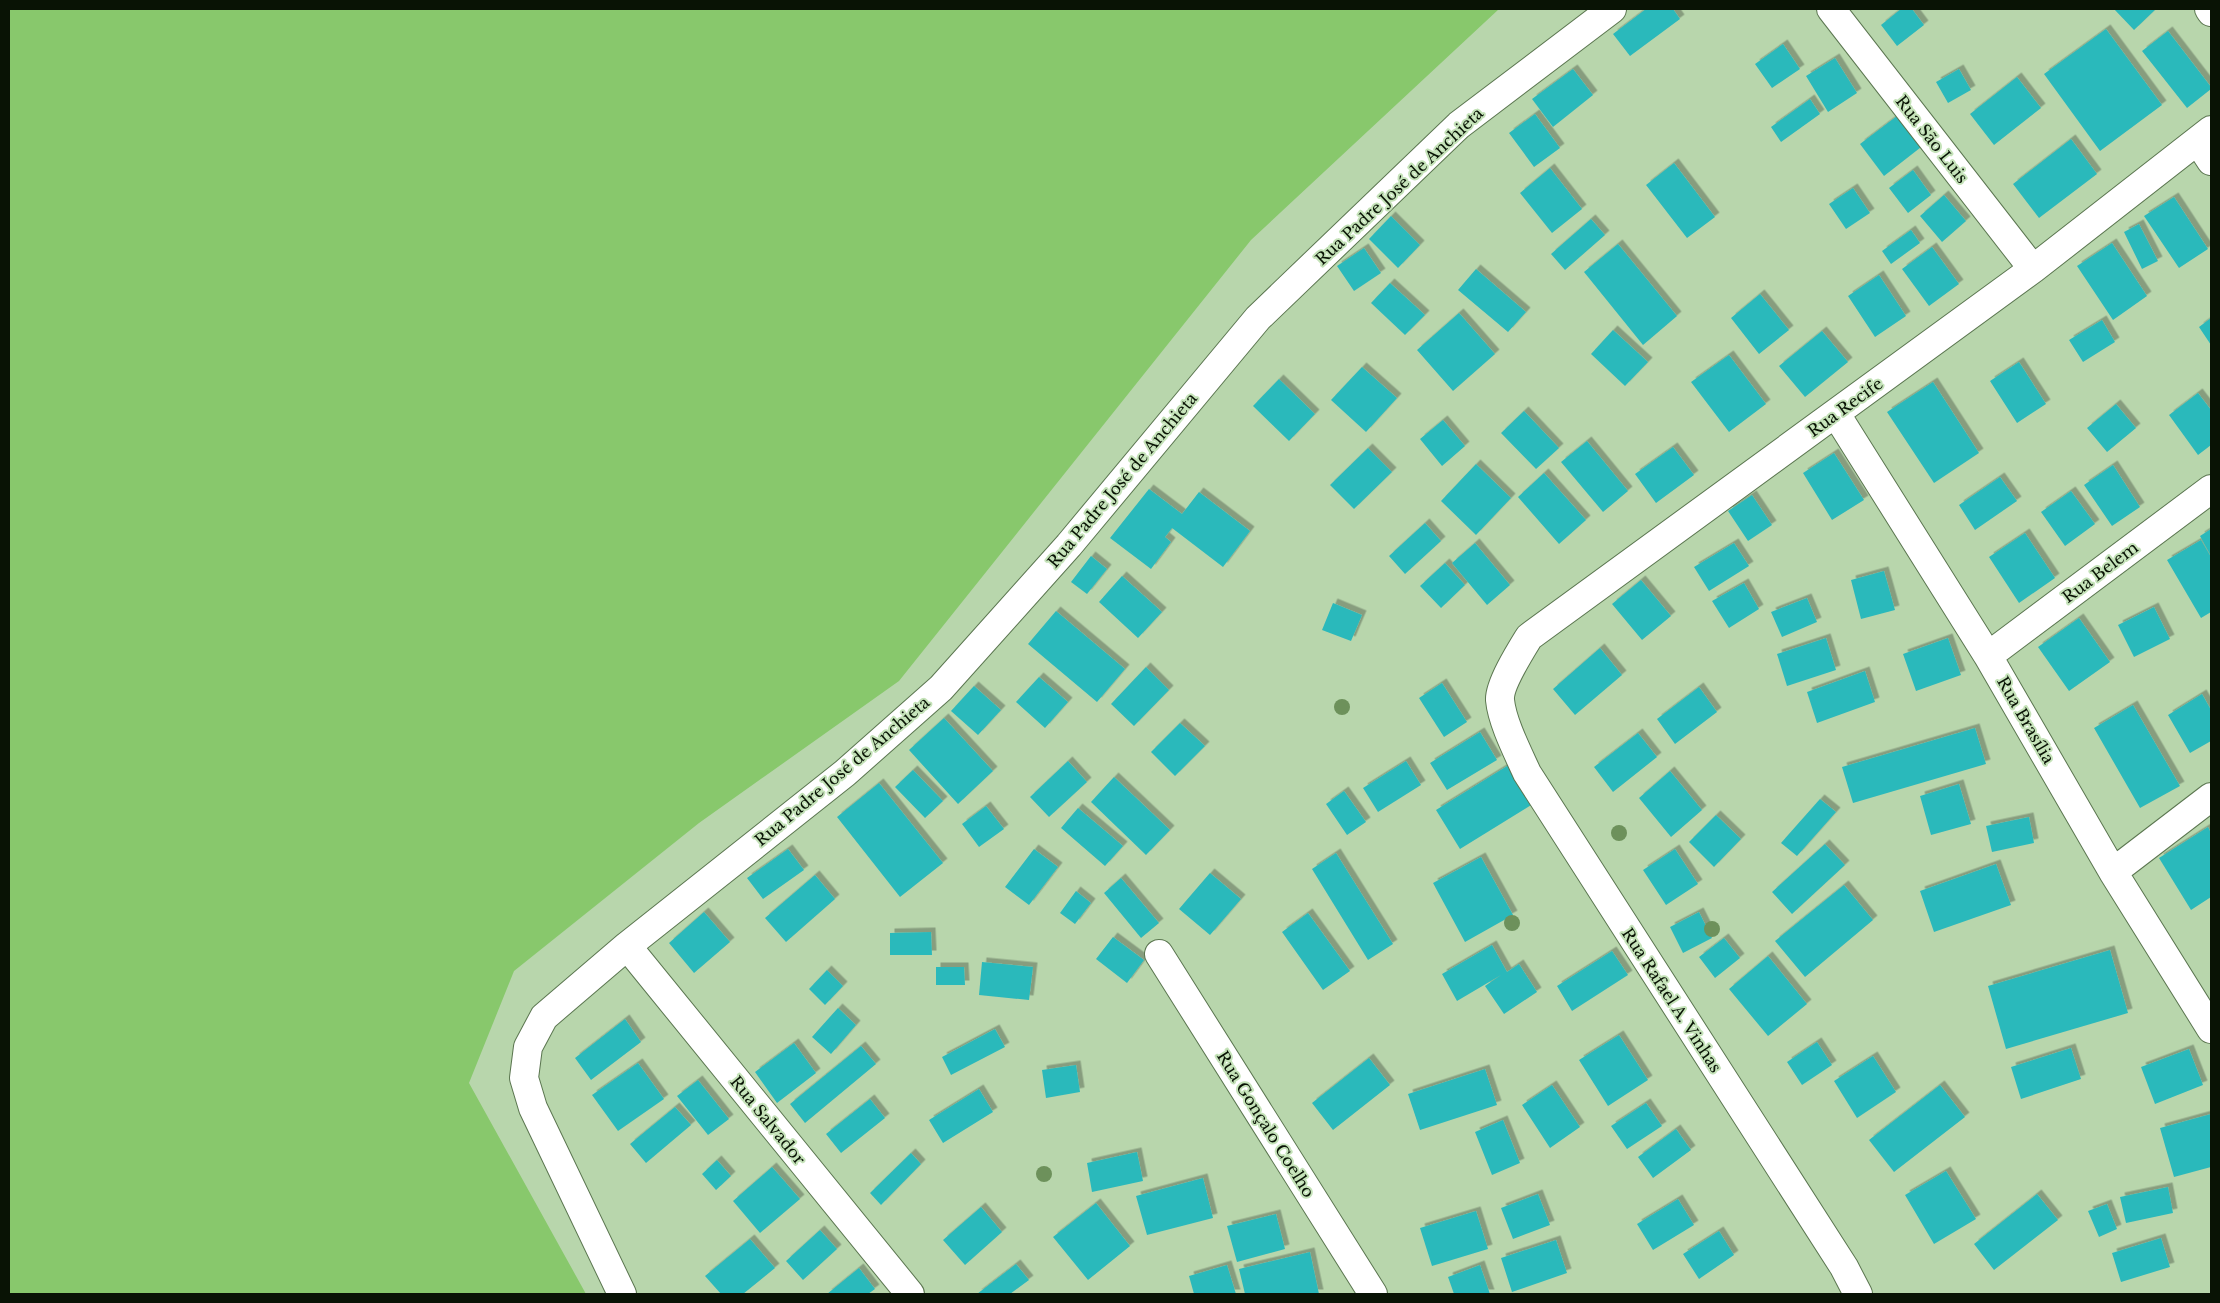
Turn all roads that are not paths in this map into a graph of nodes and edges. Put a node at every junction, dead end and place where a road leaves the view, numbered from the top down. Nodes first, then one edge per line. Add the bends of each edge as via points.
1 (1612, 9) edge
2 (1831, 9) edge
3 (2207, 144) edge
4 (2033, 269) junction
5 (1836, 414) junction
6 (2211, 489) edge
7 (1988, 656) junction
8 (1500, 699) joint
9 (2211, 797) edge
10 (2113, 872) junction
11 (627, 946) junction
12 (1159, 954) dead end
13 (2211, 1029) edge
14 (622, 1294) edge
15 (910, 1294) edge
16 (1373, 1294) edge
17 (1858, 1294) edge

1 - 11 street, Rua Padre José de Anchieta via 1459,125 1258,318 1069,545 941,688 845,773
2 - 4 street, Rua São Luis
3 - 4 street, Rua Recife
4 - 5 street, Rua Recife
5 - 7 street, Rua Brasília
5 - 8 street, Rua Recife via 1529,637 1513,663
6 - 7 street, Rua Belem
7 - 10 street, Rua Brasília
8 - 17 street, Rua Rafael A. Vinhas via 1510,736 1527,773 1844,1267
9 - 10 street
10 - 13 street, Rua Brasília
11 - 14 street, Rua Padre José de Anchieta via 544,1017 528,1047 524,1078 533,1108
11 - 15 street, Rua Salvador
12 - 16 street, Rua Gonçalo Coelho

